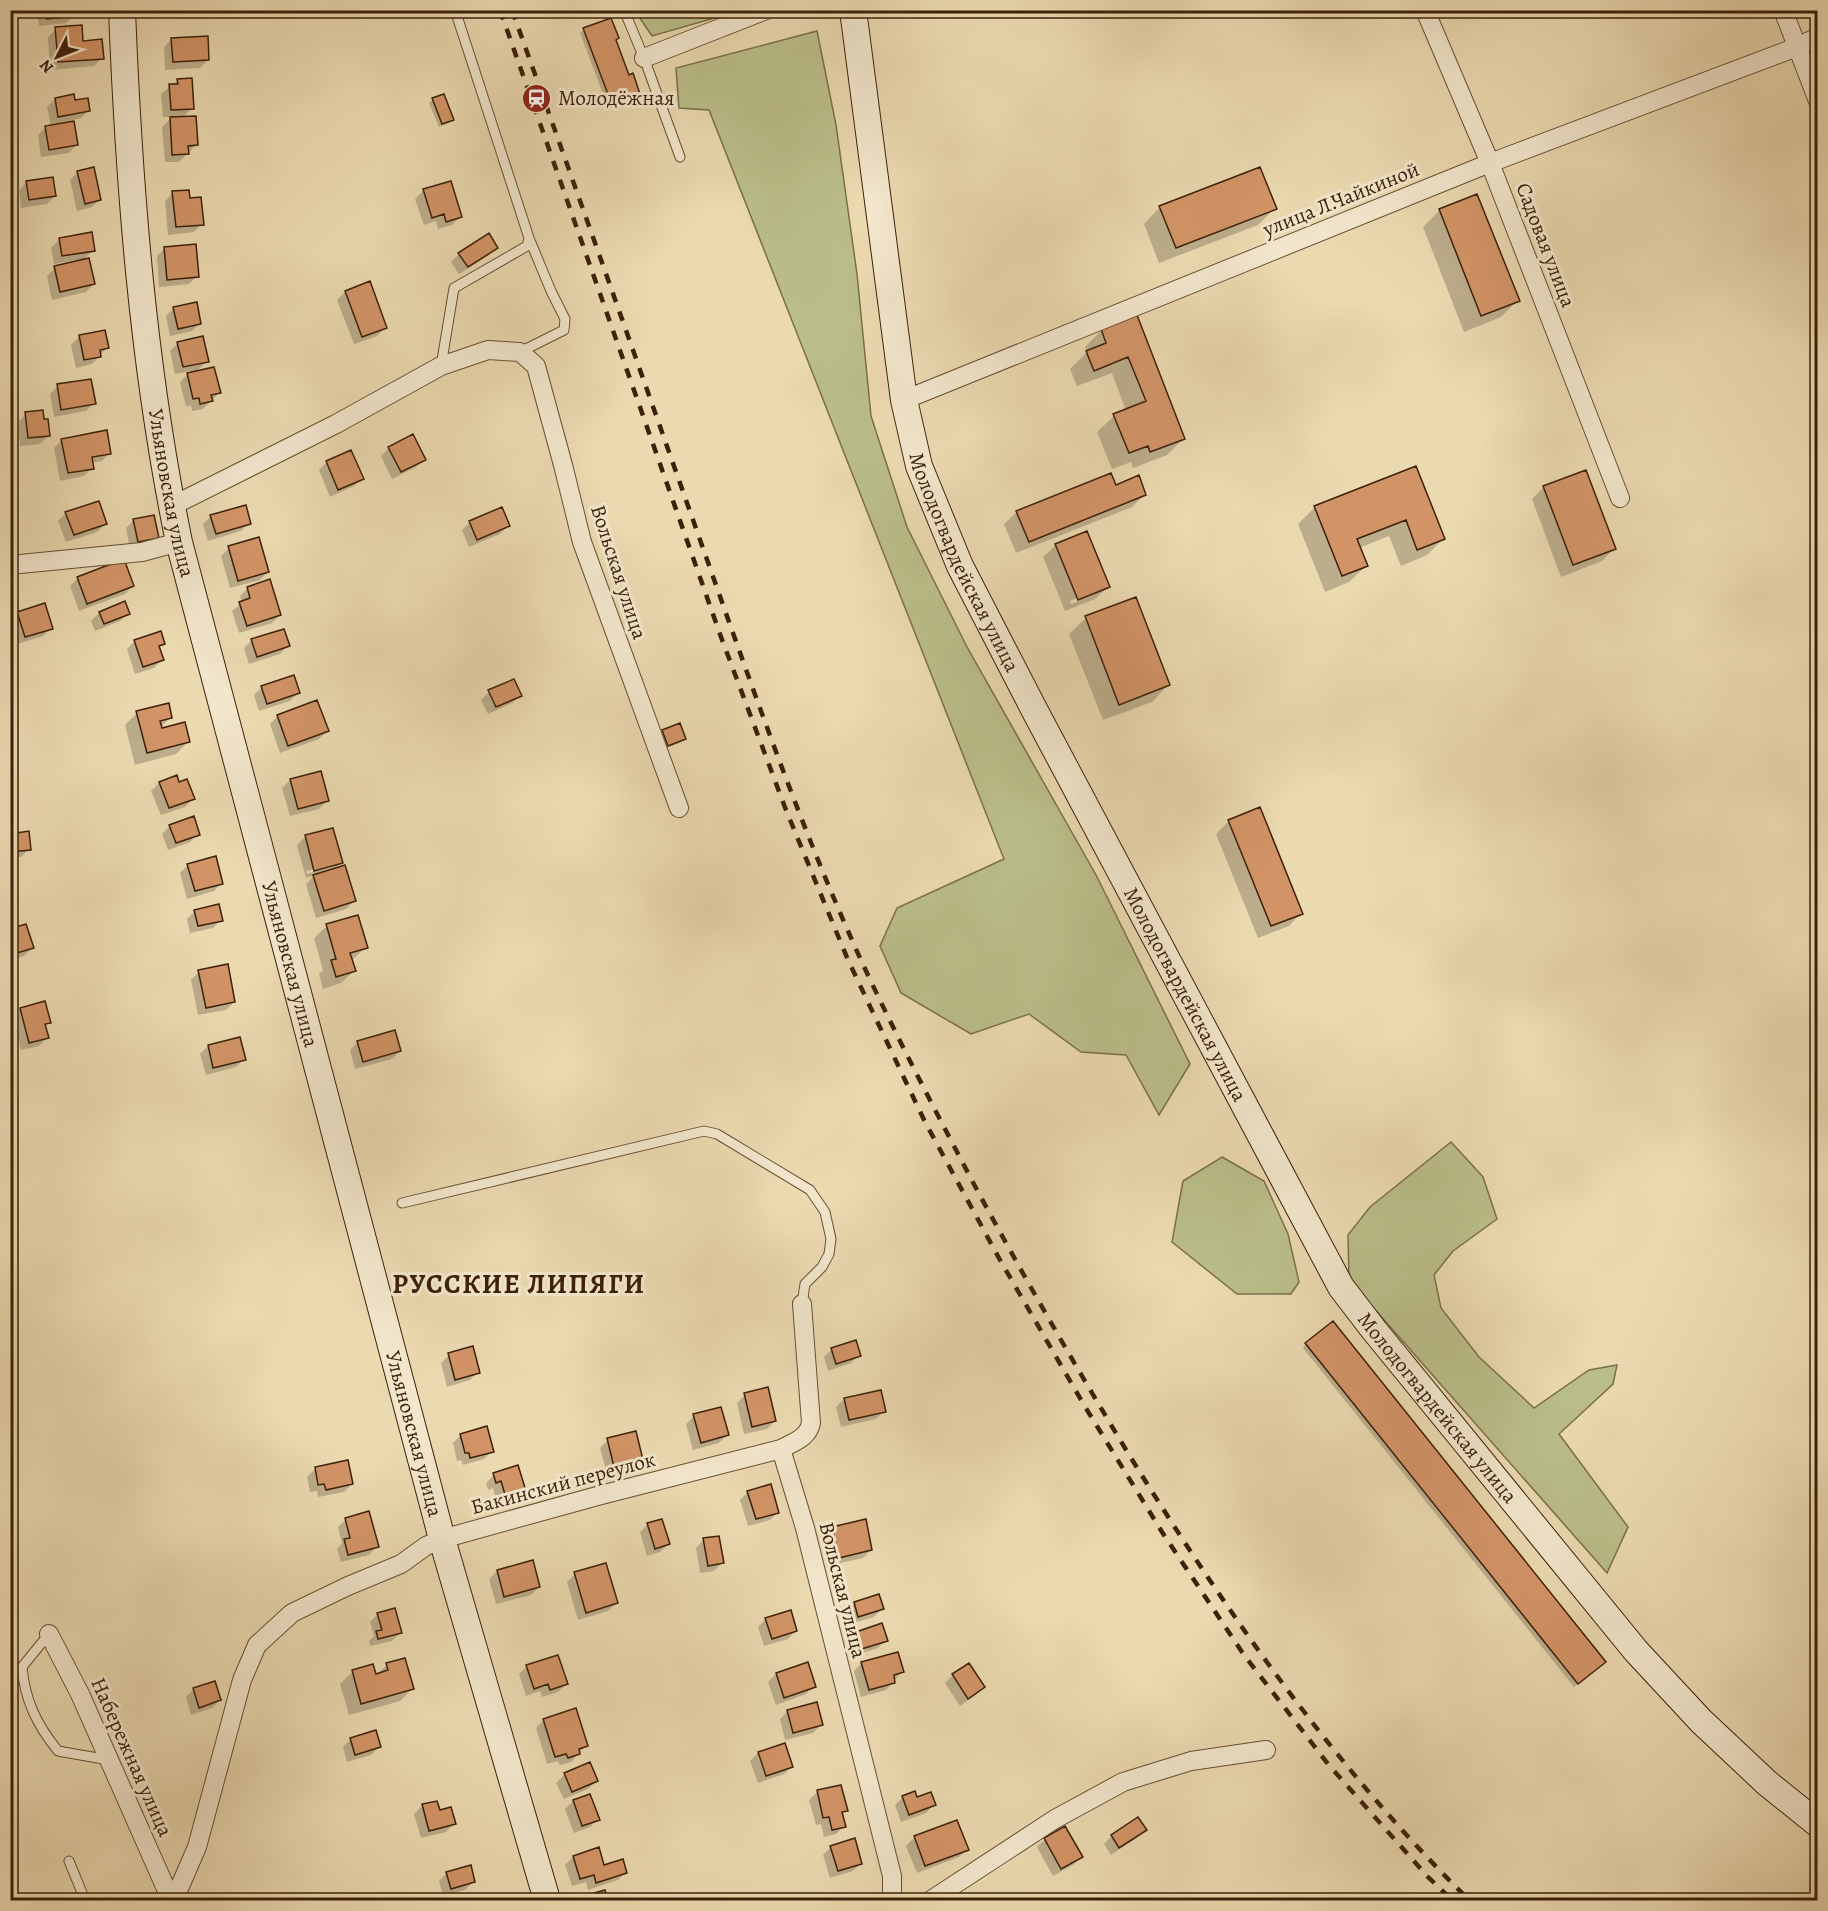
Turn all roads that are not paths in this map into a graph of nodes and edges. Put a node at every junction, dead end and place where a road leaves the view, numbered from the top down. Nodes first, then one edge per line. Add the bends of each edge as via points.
1 (122, 10) edge
2 (455, 10) edge
3 (624, 10) edge
4 (766, 10) edge
5 (853, 10) edge
6 (1425, 10) edge
7 (1783, 10) edge
8 (1818, 37) edge
9 (1797, 47) junction
10 (644, 58) junction
11 (1818, 101) edge
12 (680, 157) dead end
13 (1490, 163) junction
14 (529, 238) junction
15 (520, 352) junction
16 (441, 366) junction
17 (904, 400) junction
18 (1620, 498) dead end
19 (172, 507) junction
20 (180, 542) junction
21 (10, 565) edge
22 (679, 808) dead end
23 (402, 1203) dead end
24 (802, 1304) joint
25 (781, 1449) junction
26 (442, 1539) junction
27 (49, 1634) joint
28 (1266, 1750) dead end
29 (109, 1760) junction
30 (1818, 1824) edge
31 (69, 1861) dead end
32 (85, 1900) edge
33 (172, 1900) edge
34 (546, 1900) edge
35 (892, 1900) edge
36 (931, 1900) edge

1 - 19 street, Ульяновская улица via 144,322
2 - 14 lane
3 - 10 lane
4 - 10 street
5 - 17 street, Молодогвардейская улица
6 - 13 street, Садовая улица
7 - 9 street
8 - 9 street, улица Л.Чайкиной
9 - 11 street
9 - 13 street, улица Л.Чайкиной
10 - 12 lane
13 - 17 street, улица Л.Чайкиной
13 - 18 street, Садовая улица
14 - 15 lane via 565,319 564,330
14 - 16 lane via 527,246 454,288
15 - 16 street via 488,350
15 - 22 street, Вольская улица via 536,366 582,542
16 - 19 street
17 - 30 street, Молодогвардейская улица via 919,466 960,566 1341,1287 1636,1651 1701,1721
19 - 20 street, Ульяновская улица
20 - 21 street via 142,552
20 - 26 street, Ульяновская улица
23 - 24 lane via 704,1131 717,1134 810,1190 825,1212 831,1239 829,1254 805,1284
24 - 25 street via 810,1432
25 - 26 street, Бакинский переулок
25 - 35 street, Вольская улица via 805,1528 892,1876
26 - 33 street, Бакинский переулок via 401,1564 292,1613 257,1646 242,1680 197,1847
26 - 34 street, Ульяновская улица
27 - 29 street, Набережная улица
27 - 29 lane via 22,1667 24,1688 41,1730 58,1751
28 - 36 street via 1191,1761 1123,1782 1055,1819
29 - 33 street, Набережная улица
31 - 32 lane

